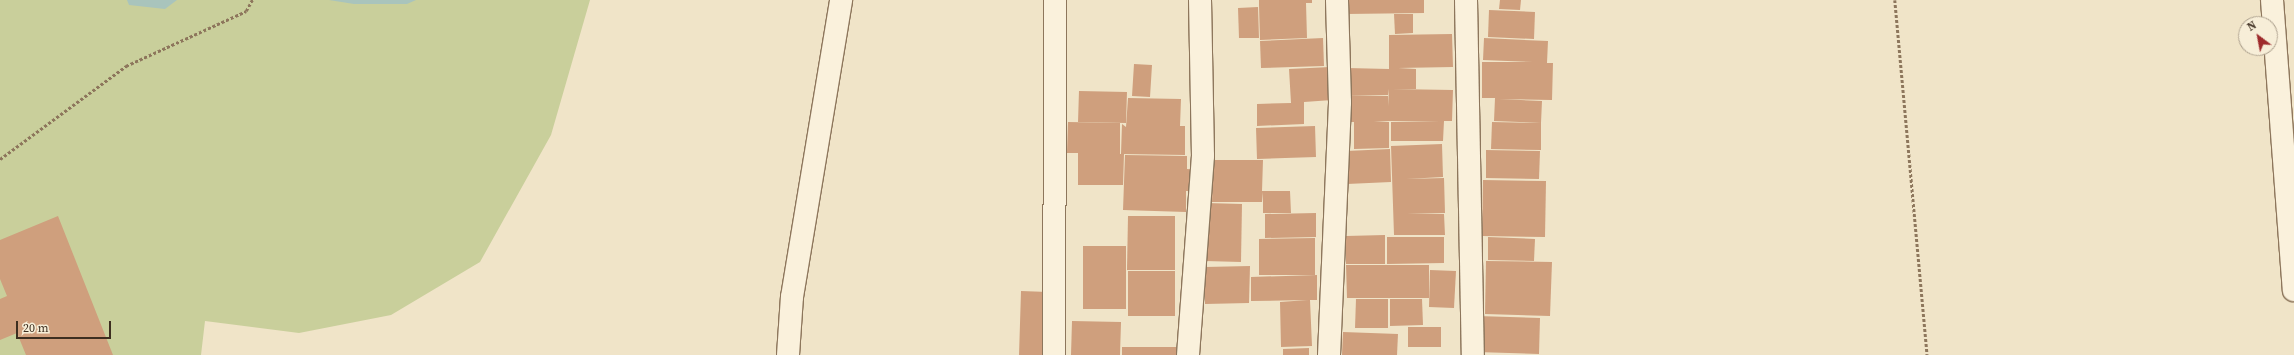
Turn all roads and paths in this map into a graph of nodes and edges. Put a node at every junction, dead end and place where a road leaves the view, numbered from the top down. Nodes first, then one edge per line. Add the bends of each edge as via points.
1 (252, 0) edge
2 (841, 0) edge
3 (1055, 0) edge
4 (1200, 0) edge
5 (1337, 0) edge
6 (1466, 0) edge
7 (1895, 0) edge
8 (2272, 0) edge
9 (2285, 61) edge
10 (0, 159) edge
11 (2292, 236) edge
12 (2294, 290) edge
13 (788, 355) edge
14 (1054, 355) edge
15 (1188, 355) edge
16 (1329, 355) edge
17 (1473, 355) edge
18 (1927, 355) edge

1 - 10 path via 246,11 126,66
2 - 13 street via 792,297
3 - 14 street
4 - 15 street via 1203,156
5 - 16 street via 1340,102
6 - 17 street
7 - 18 path
8 - 9 street
9 - 11 street
11 - 12 street

